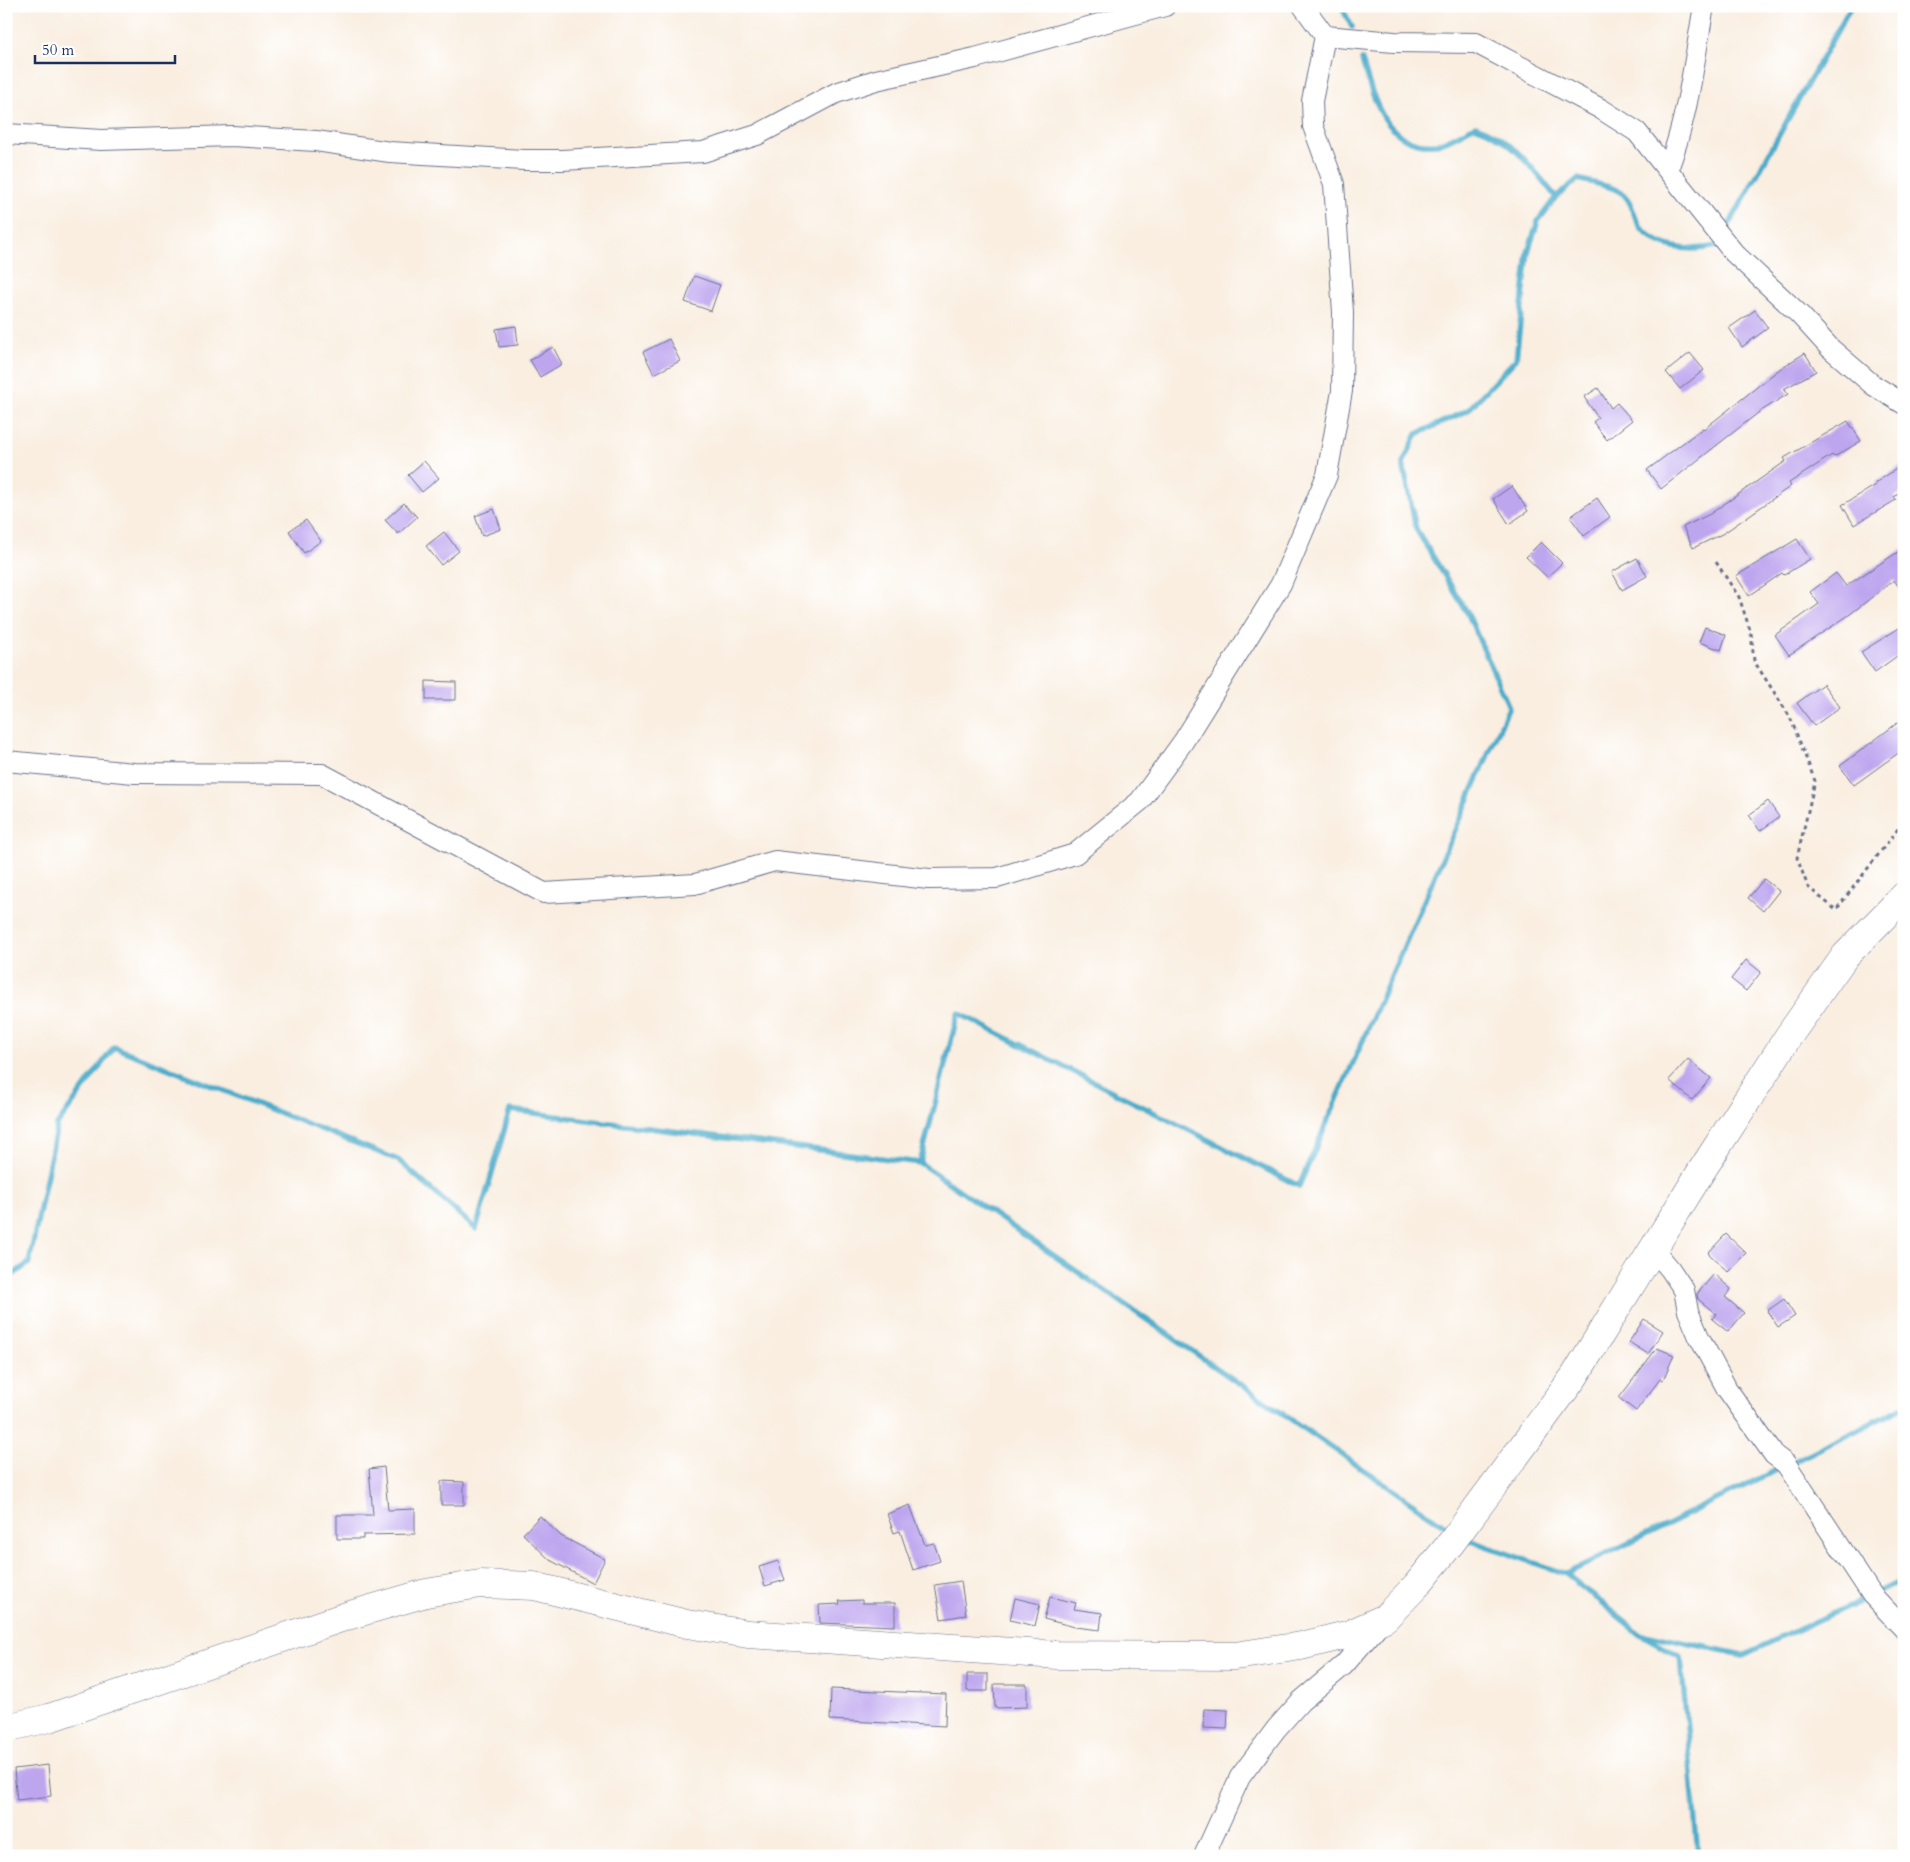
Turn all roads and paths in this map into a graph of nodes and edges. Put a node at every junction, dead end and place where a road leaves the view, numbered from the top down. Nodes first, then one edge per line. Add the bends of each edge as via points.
1 (1164, 6) edge
2 (1303, 6) edge
3 (1704, 6) edge
4 (1325, 36) junction
5 (6, 134) edge
6 (1668, 169) junction
7 (1904, 404) edge
8 (1716, 562) dead end
9 (6, 761) edge
10 (1904, 821) edge
11 (1904, 896) edge
12 (1654, 1250) junction
13 (1385, 1618) junction
14 (1904, 1629) edge
15 (6, 1728) edge
16 (1204, 1856) edge

1 - 5 street via 975,58 876,80 836,94 758,135 703,152 524,160 390,152 301,140 232,136 101,140
2 - 4 street
3 - 6 street via 1691,89 1679,140
4 - 6 street via 1394,42 1476,43 1601,109 1637,132
4 - 9 street via 1312,101 1313,126 1334,184 1343,312 1342,391 1327,475 1280,584 1183,742 1140,801 1076,854 997,878 929,880 775,861 695,884 544,893 322,774 134,773
6 - 7 street via 1730,249 1830,348 1873,386
8 - 10 path via 1739,597 1751,633 1754,661 1790,717 1814,781 1797,858 1808,887 1836,910
11 - 12 main road via 1845,956 1712,1154
12 - 13 main road via 1574,1377 1455,1537 1416,1586
12 - 14 street via 1684,1290 1688,1311 1699,1337 1727,1389 1774,1455 1786,1464 1872,1595
13 - 15 main road via 1350,1634 1301,1646 1235,1656 1057,1655 748,1634 687,1624 534,1586 480,1584 426,1593 347,1616 50,1718
13 - 16 street via 1344,1665 1301,1701 1276,1729 1240,1777

